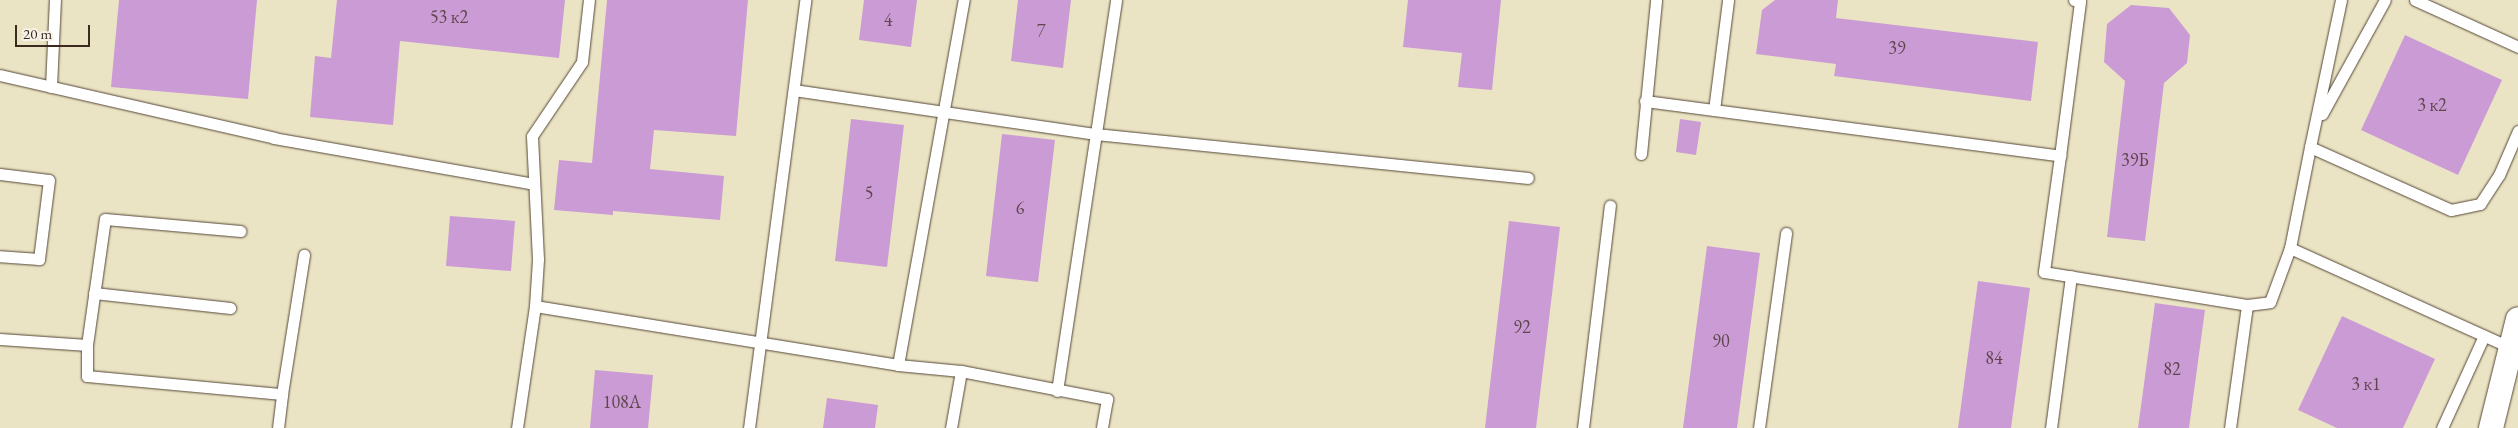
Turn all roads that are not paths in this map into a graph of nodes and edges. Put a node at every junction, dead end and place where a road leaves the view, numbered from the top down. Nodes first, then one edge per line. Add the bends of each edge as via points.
1 (55, 0) edge
2 (589, 0) edge
3 (805, 0) edge
4 (964, 0) edge
5 (1116, 0) edge
6 (1656, 0) edge
7 (1728, 0) edge
8 (2074, 0) edge
9 (2341, 0) edge
10 (2385, 0) edge
11 (2415, 0) edge
12 (2518, 46) edge
13 (0, 75) edge
14 (51, 87) junction
15 (794, 90) junction
16 (1645, 101) junction
17 (1714, 110) junction
18 (944, 112) junction
19 (2317, 122) junction
20 (2518, 131) edge
21 (1096, 134) junction
22 (2310, 147) junction
23 (1641, 154) dead end
24 (2060, 156) junction
25 (0, 174) edge
26 (1528, 178) dead end
27 (534, 184) junction
28 (1610, 206) dead end
29 (240, 231) dead end
30 (1786, 233) dead end
31 (2290, 248) junction
32 (304, 255) dead end
33 (0, 256) edge
34 (2071, 276) junction
35 (94, 293) junction
36 (2247, 305) junction
37 (535, 306) junction
38 (230, 308) dead end
39 (2518, 319) edge
40 (2484, 336) junction
41 (0, 339) edge
42 (761, 343) junction
43 (87, 345) junction
44 (2511, 348) junction
45 (898, 365) junction
46 (962, 371) junction
47 (1057, 391) junction
48 (282, 394) junction
49 (278, 428) edge
50 (517, 428) edge
51 (749, 428) edge
52 (951, 428) edge
53 (1102, 428) edge
54 (1583, 428) edge
55 (1758, 428) edge
56 (2051, 428) edge
57 (2230, 428) edge
58 (2442, 428) edge
59 (2491, 428) edge

1 - 14 lane
2 - 27 lane via 582,62 532,136
3 - 15 lane
4 - 18 lane
5 - 21 lane
6 - 16 lane
7 - 17 lane
8 - 24 lane via 2080,1
9 - 19 lane
10 - 19 lane
11 - 12 lane
13 - 14 lane
14 - 27 lane via 274,138
15 - 18 lane
15 - 42 lane
16 - 17 lane
16 - 23 lane
17 - 24 lane
18 - 21 lane
18 - 45 lane
19 - 22 lane
20 - 22 lane via 2499,174 2480,204 2451,210
21 - 26 lane
21 - 47 lane
22 - 31 lane
24 - 34 lane via 2044,272
25 - 33 lane via 50,180 39,259
27 - 37 lane via 538,259
28 - 54 lane
29 - 35 lane via 105,219
30 - 55 lane
31 - 36 lane via 2270,302
31 - 40 lane
32 - 48 lane
34 - 36 lane
34 - 56 lane
35 - 38 lane
35 - 43 lane
36 - 57 lane
37 - 42 lane
37 - 50 lane
39 - 44 street
40 - 44 lane
40 - 58 lane
41 - 43 lane
42 - 45 lane
42 - 51 lane
43 - 48 lane via 87,376
44 - 59 street via 2507,384
45 - 46 lane
46 - 47 lane
46 - 52 lane
47 - 53 lane via 1106,399
48 - 49 lane

